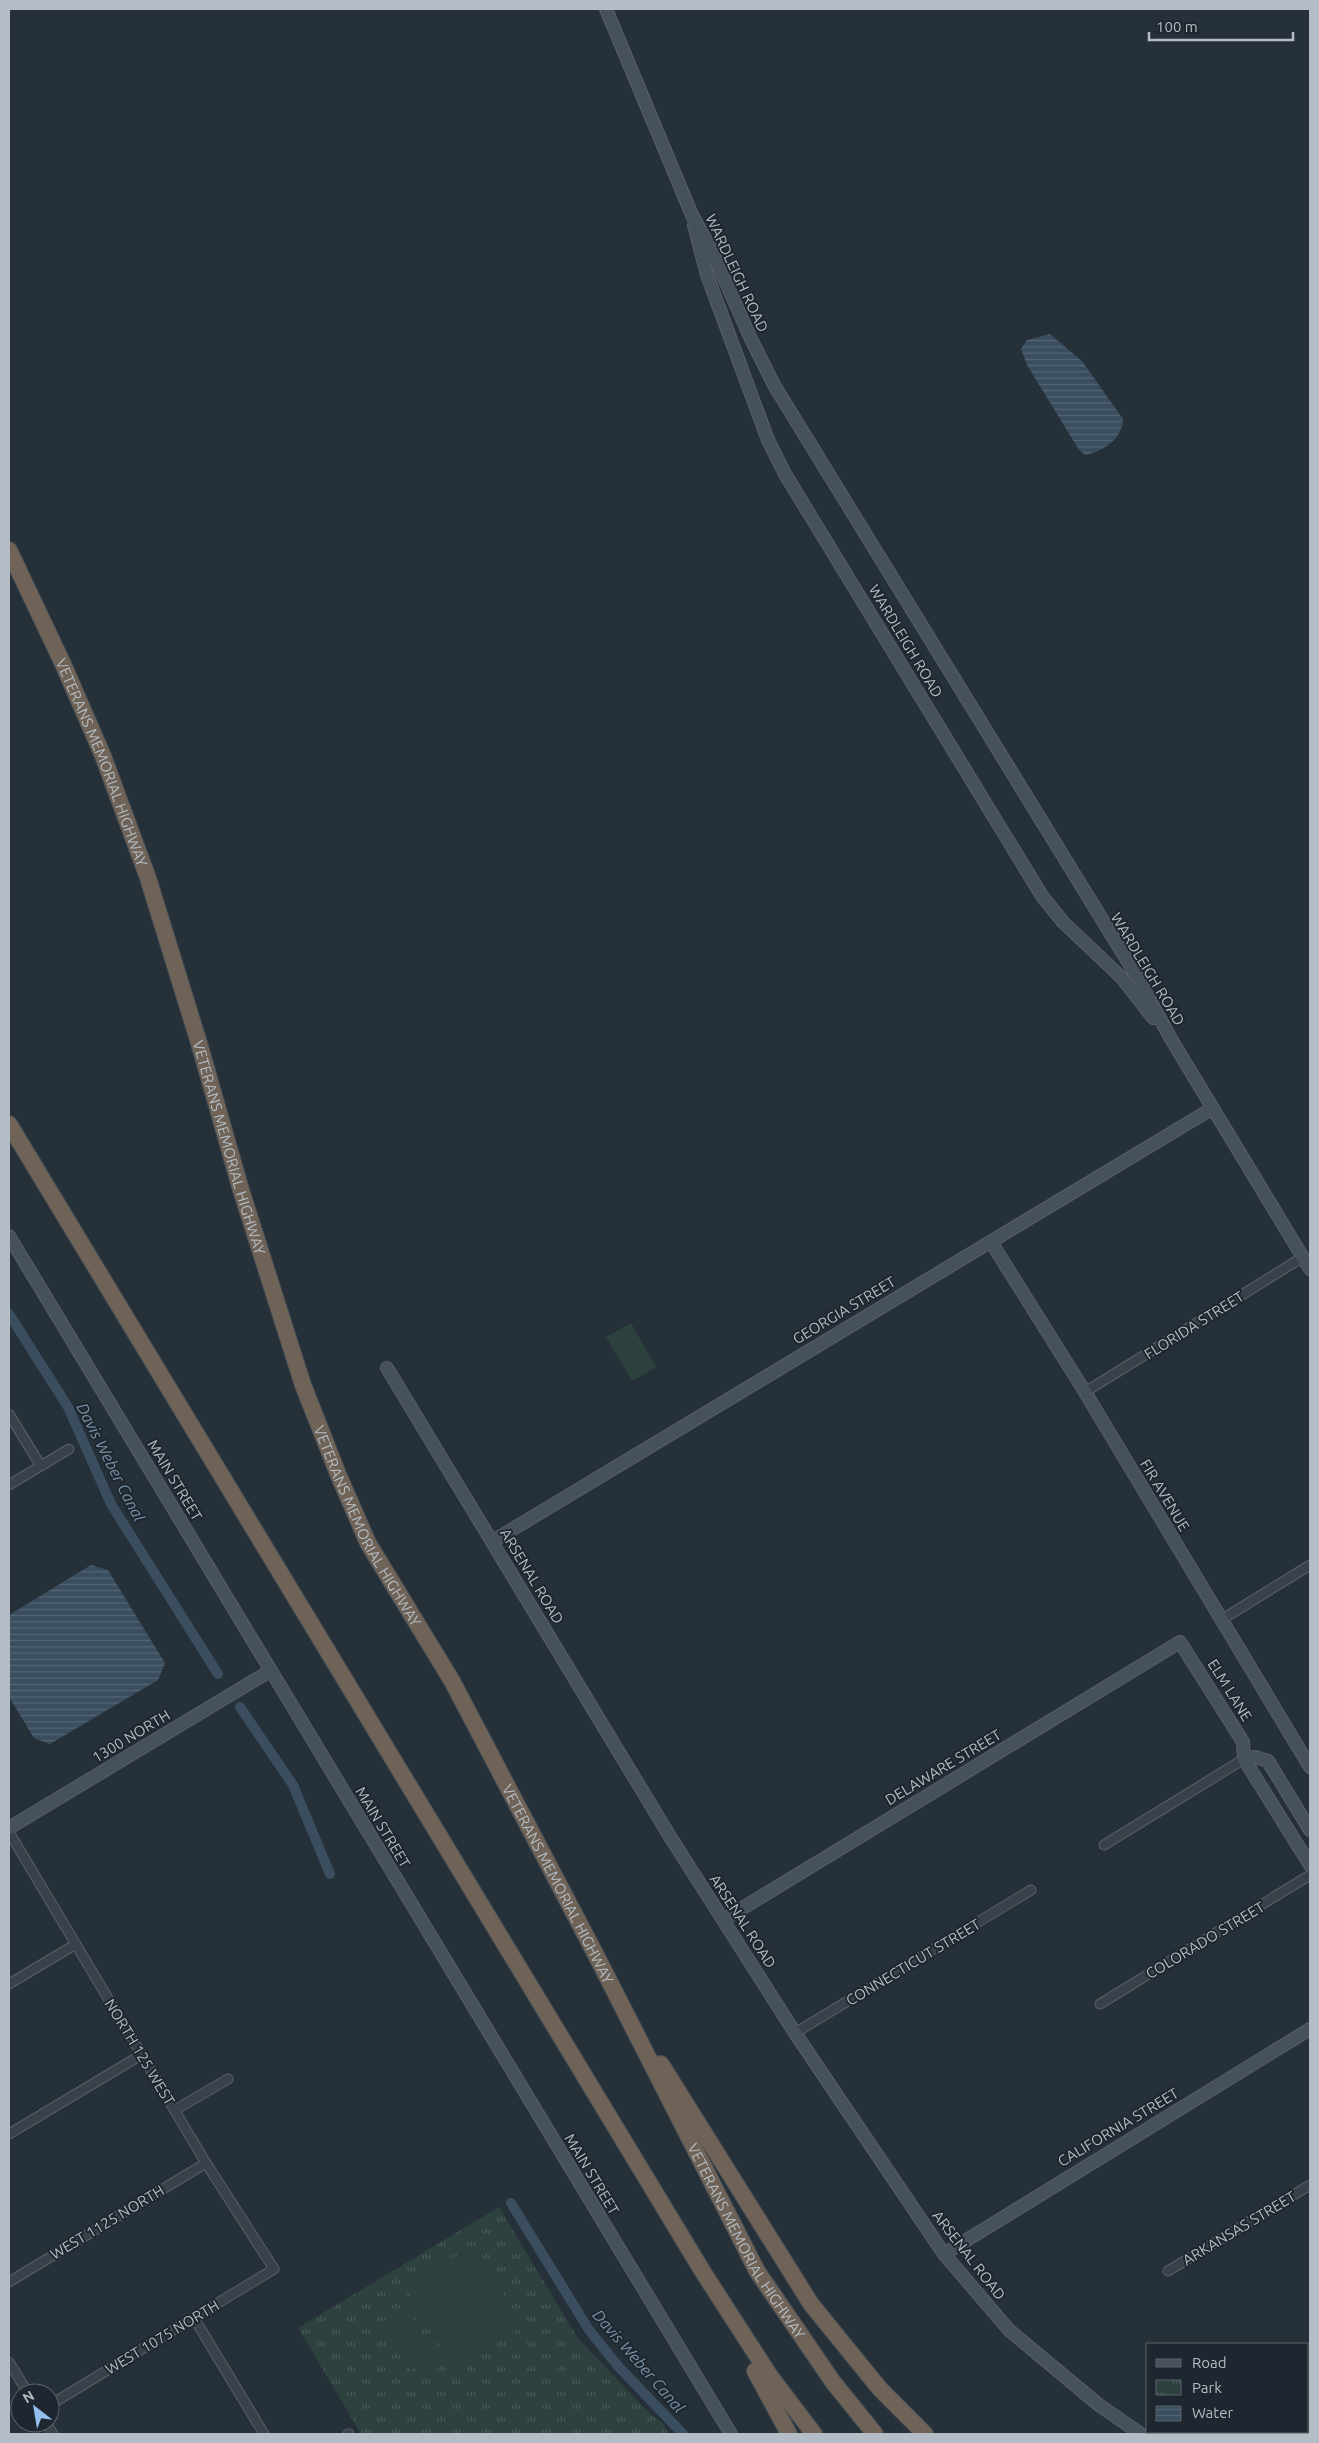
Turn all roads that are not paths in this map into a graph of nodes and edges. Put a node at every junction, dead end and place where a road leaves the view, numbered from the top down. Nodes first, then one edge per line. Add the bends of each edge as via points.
1 (606, 9) edge
2 (692, 215) junction
3 (9, 550) edge
4 (1171, 1039) junction
5 (1213, 1108) junction
6 (9, 1124) edge
7 (9, 1236) edge
8 (991, 1242) junction
9 (1303, 1258) junction
10 (1310, 1269) edge
11 (387, 1368) dead end
12 (1085, 1392) junction
13 (9, 1414) edge
14 (69, 1449) dead end
15 (41, 1466) junction
16 (9, 1485) edge
17 (493, 1541) junction
18 (1310, 1565) edge
19 (1221, 1620) junction
20 (1180, 1642) joint
21 (270, 1671) junction
22 (1244, 1759) junction
23 (1310, 1767) edge
24 (9, 1828) edge
25 (1310, 1830) edge
26 (9, 1832) edge
27 (1104, 1845) dead end
28 (1310, 1865) edge
29 (1310, 1875) edge
30 (1031, 1890) dead end
31 (723, 1920) junction
32 (76, 1944) junction
33 (596, 1957) junction
34 (9, 1984) edge
35 (1100, 2004) dead end
36 (1310, 2029) edge
37 (795, 2033) junction
38 (141, 2055) junction
39 (228, 2079) dead end
40 (175, 2110) junction
41 (9, 2134) edge
42 (206, 2162) junction
43 (1310, 2185) edge
44 (944, 2254) junction
45 (274, 2270) joint
46 (1168, 2271) dead end
47 (702, 2272) junction
48 (9, 2282) edge
49 (194, 2318) junction
50 (9, 2362) edge
51 (22, 2383) edge
52 (60, 2399) edge
53 (264, 2434) edge
54 (731, 2434) edge
55 (789, 2434) edge
56 (814, 2434) edge
57 (875, 2434) edge
58 (925, 2434) edge
59 (1141, 2434) edge

1 - 2 street, WARDLEIGH ROAD
2 - 4 street, WARDLEIGH ROAD via 774,386 1138,978
2 - 4 street, WARDLEIGH ROAD via 707,275 768,440 785,474 1042,896 1122,978
3 - 33 highway, VETERANS MEMORIAL HIGHWAY via 103,756 148,878 303,1385 338,1474 368,1543 452,1681
4 - 5 street, WARDLEIGH ROAD
5 - 8 street, GEORGIA STREET
5 - 9 street, WARDLEIGH ROAD
6 - 47 highway
7 - 21 street, MAIN STREET
8 - 12 street, FIR AVENUE
8 - 17 street, GEORGIA STREET
9 - 10 street, WARDLEIGH ROAD
9 - 12 street, FLORIDA STREET
11 - 17 street, ARSENAL ROAD
12 - 19 street, FIR AVENUE
13 - 15 street
14 - 15 street
15 - 16 street
17 - 31 street, ARSENAL ROAD
18 - 19 street
19 - 23 street, FIR AVENUE
20 - 22 street, ELM LANE via 1243,1742
20 - 31 street, DELAWARE STREET
21 - 24 street, 1300 NORTH
21 - 54 street, MAIN STREET
22 - 25 street via 1255,1757 1268,1761
22 - 27 street
22 - 28 street, ELM LANE
26 - 32 street, NORTH 125 WEST
29 - 35 street, COLORADO STREET
30 - 37 street, CONNECTICUT STREET
31 - 37 street, ARSENAL ROAD
32 - 34 street
32 - 38 street, NORTH 125 WEST
33 - 57 highway, VETERANS MEMORIAL HIGHWAY via 757,2271 828,2375
33 - 58 highway via 711,2148 811,2304 880,2389
36 - 44 street, CALIFORNIA STREET
37 - 44 street, ARSENAL ROAD
38 - 40 street, NORTH 125 WEST
38 - 41 street
39 - 40 street
40 - 42 street, NORTH 125 WEST
42 - 45 street, NORTH 125 WEST
42 - 48 street, WEST 1125 NORTH
43 - 46 street, ARKANSAS STREET
44 - 59 street, ARSENAL ROAD via 1009,2330 1099,2405
45 - 49 street, WEST 1075 NORTH
47 - 55 highway
47 - 56 highway via 770,2376
49 - 52 street, WEST 1075 NORTH
49 - 53 street
50 - 51 street

